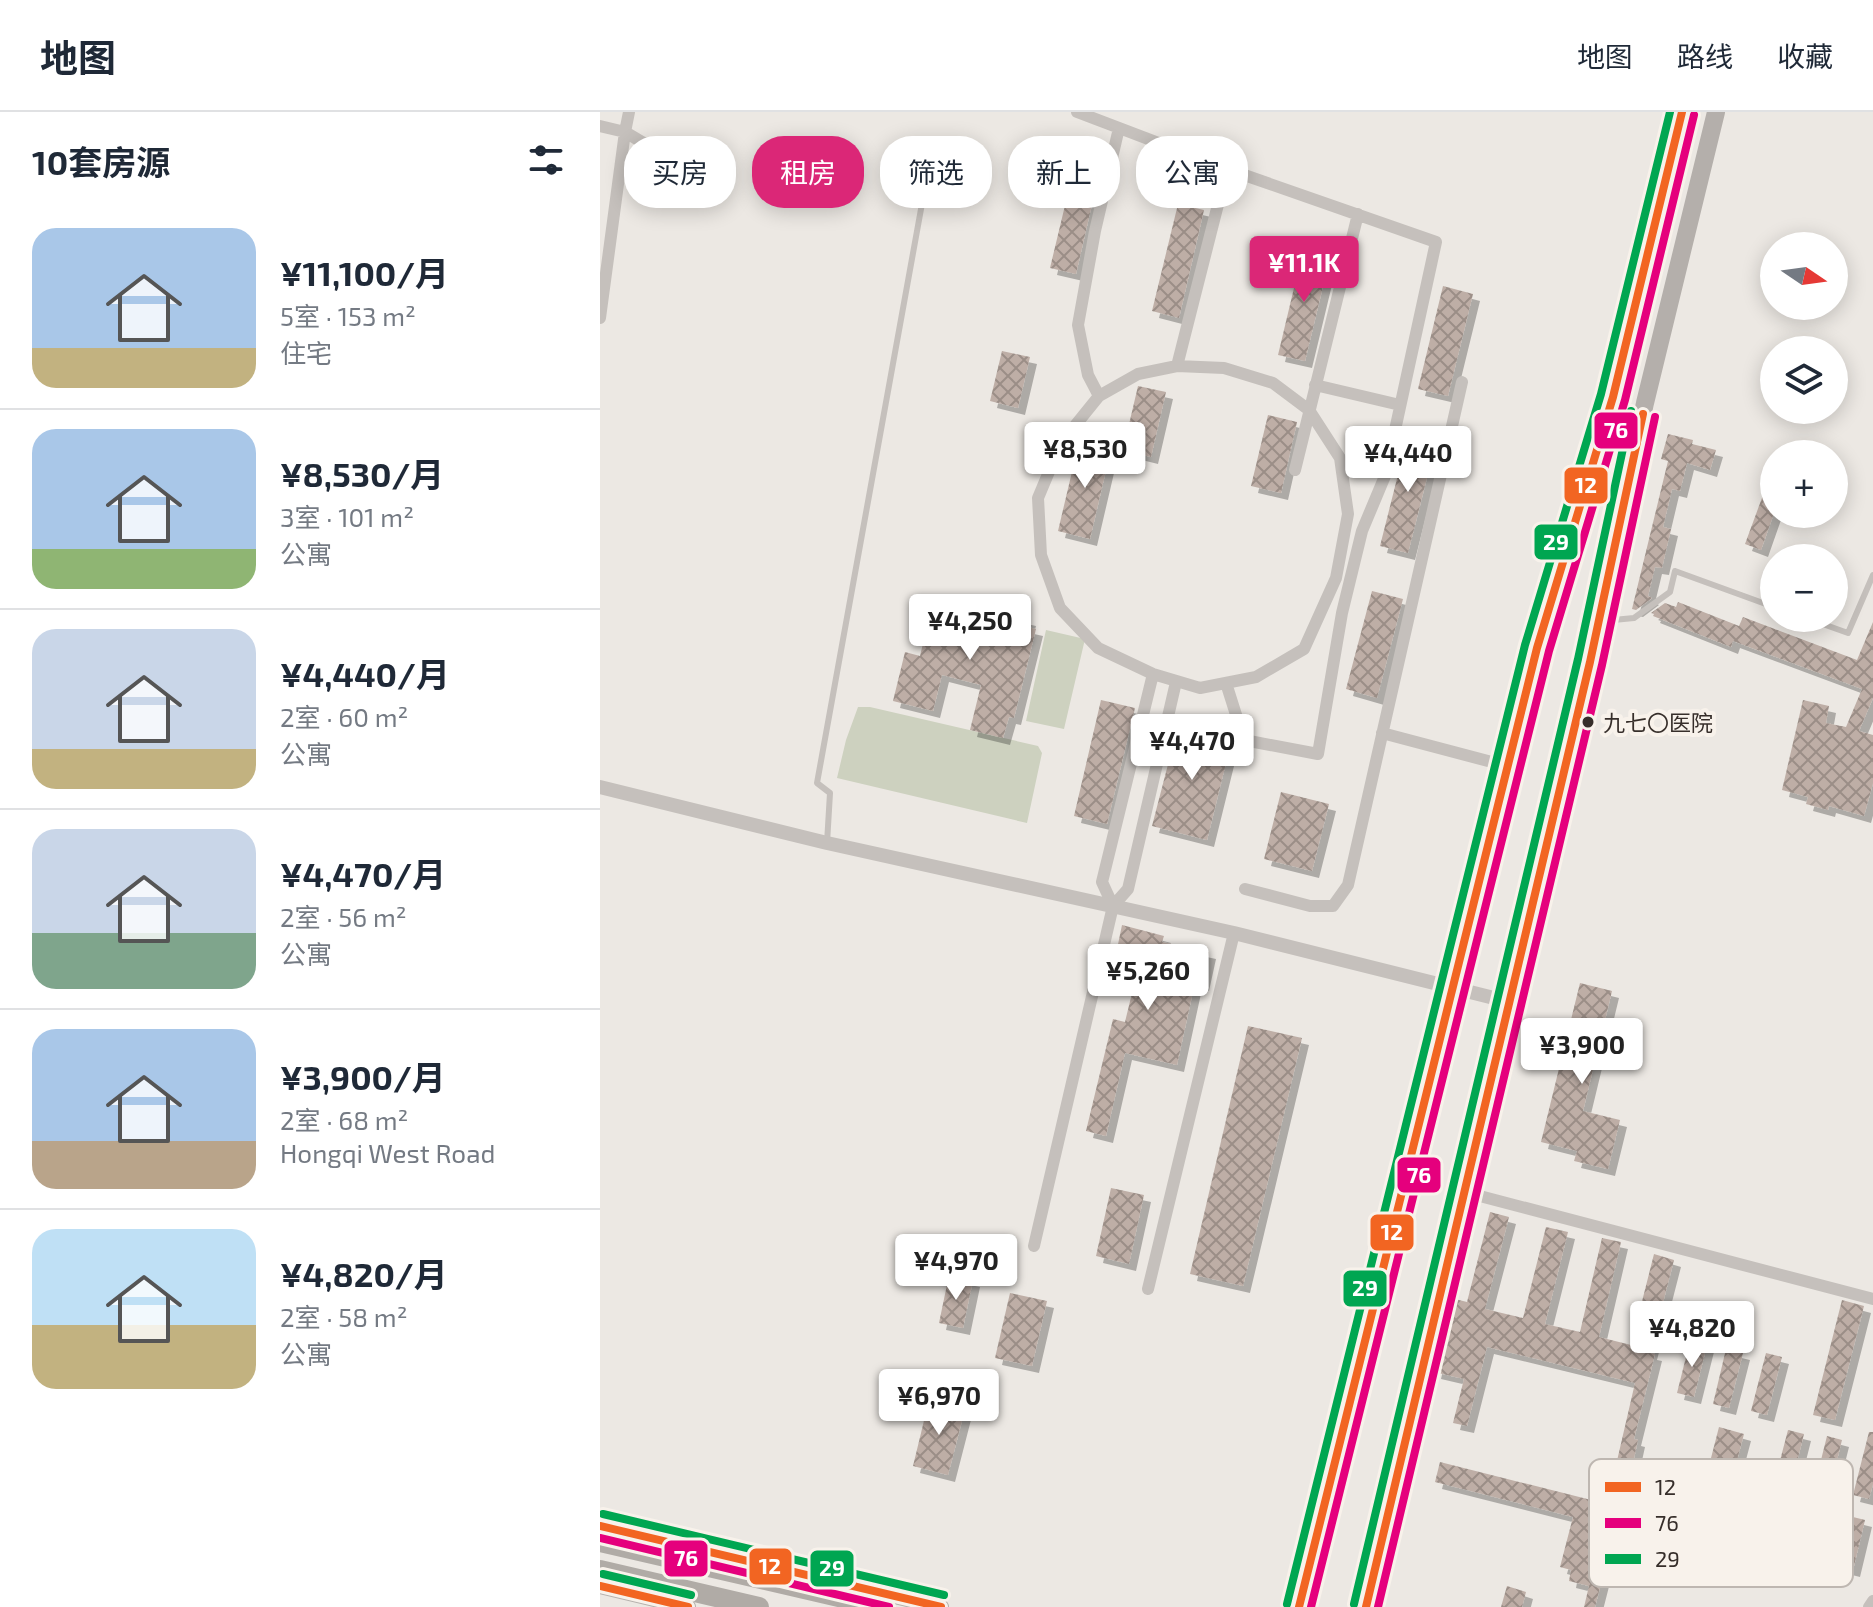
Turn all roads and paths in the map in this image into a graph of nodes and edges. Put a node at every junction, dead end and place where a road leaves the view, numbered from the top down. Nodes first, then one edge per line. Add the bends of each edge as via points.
1 (629, 112) edge
2 (1077, 112) edge
3 (1682, 112) edge
4 (1716, 112) edge
5 (600, 126) edge
6 (1119, 128) junction
7 (625, 132) junction
8 (632, 136) edge
9 (1140, 136) edge
10 (1248, 176) edge
11 (921, 208) edge
12 (1217, 208) edge
13 (1358, 214) junction
14 (600, 318) edge
15 (1177, 366) junction
16 (1462, 382) dead end
17 (1315, 385) junction
18 (1099, 396) junction
19 (1400, 405) junction
20 (1309, 410) junction
21 (1295, 470) dead end
22 (1873, 575) edge
23 (1336, 578) junction
24 (1351, 580) junction
25 (1760, 602) edge
26 (1599, 622) junction
27 (1845, 632) edge
28 (1153, 674) junction
29 (1176, 682) junction
30 (1226, 683) junction
31 (1382, 733) junction
32 (1507, 766) junction
33 (600, 787) edge
34 (827, 843) junction
35 (1245, 889) dead end
36 (1113, 906) junction
37 (1234, 933) junction
38 (1451, 988) junction
39 (1510, 1002) junction
40 (1476, 1195) dead end
41 (1034, 1246) dead end
42 (1148, 1289) dead end
43 (1873, 1299) edge
44 (600, 1526) edge
45 (600, 1542) edge
46 (605, 1576) edge
47 (1873, 1601) edge
48 (688, 1607) edge
49 (759, 1607) edge
50 (882, 1607) edge
51 (941, 1607) edge
52 (1299, 1607) edge
53 (1366, 1607) edge
54 (1869, 1607) edge

1 - 7 street
2 - 6 street
3 - 32 main road via 1613,397
4 - 26 main road via 1645,403
5 - 7 street
6 - 9 street
6 - 18 street via 1078,325 1088,375
7 - 8 street
7 - 14 street
10 - 13 street
11 - 34 lane via 817,783 830,793
12 - 15 street
13 - 17 street
13 - 19 street via 1436,242
15 - 18 street via 1138,374
15 - 20 street via 1224,368 1273,383
16 - 31 street
17 - 19 street
17 - 20 street
18 - 28 street via 1061,443 1038,498 1041,555 1060,608 1098,648
19 - 24 street via 1385,476 1362,531
20 - 21 street
20 - 23 street via 1340,458 1348,514
22 - 27 lane
23 - 24 street
23 - 30 street via 1304,649 1256,677
24 - 30 street via 1318,754 1244,740
25 - 26 lane via 1675,571 1670,592 1634,618
26 - 39 main road
28 - 29 street
28 - 36 street via 1102,882
29 - 30 street via 1200,688
29 - 36 street via 1128,889
31 - 32 street
31 - 35 street via 1348,885 1333,906 1310,906
32 - 38 main road
33 - 34 street
34 - 36 street
36 - 37 street
36 - 41 street
37 - 38 street
37 - 42 street
38 - 39 street
38 - 52 main road
39 - 53 main road
40 - 43 street
44 - 51 main road
45 - 50 highway
46 - 48 main road
46 - 49 highway
47 - 54 street

